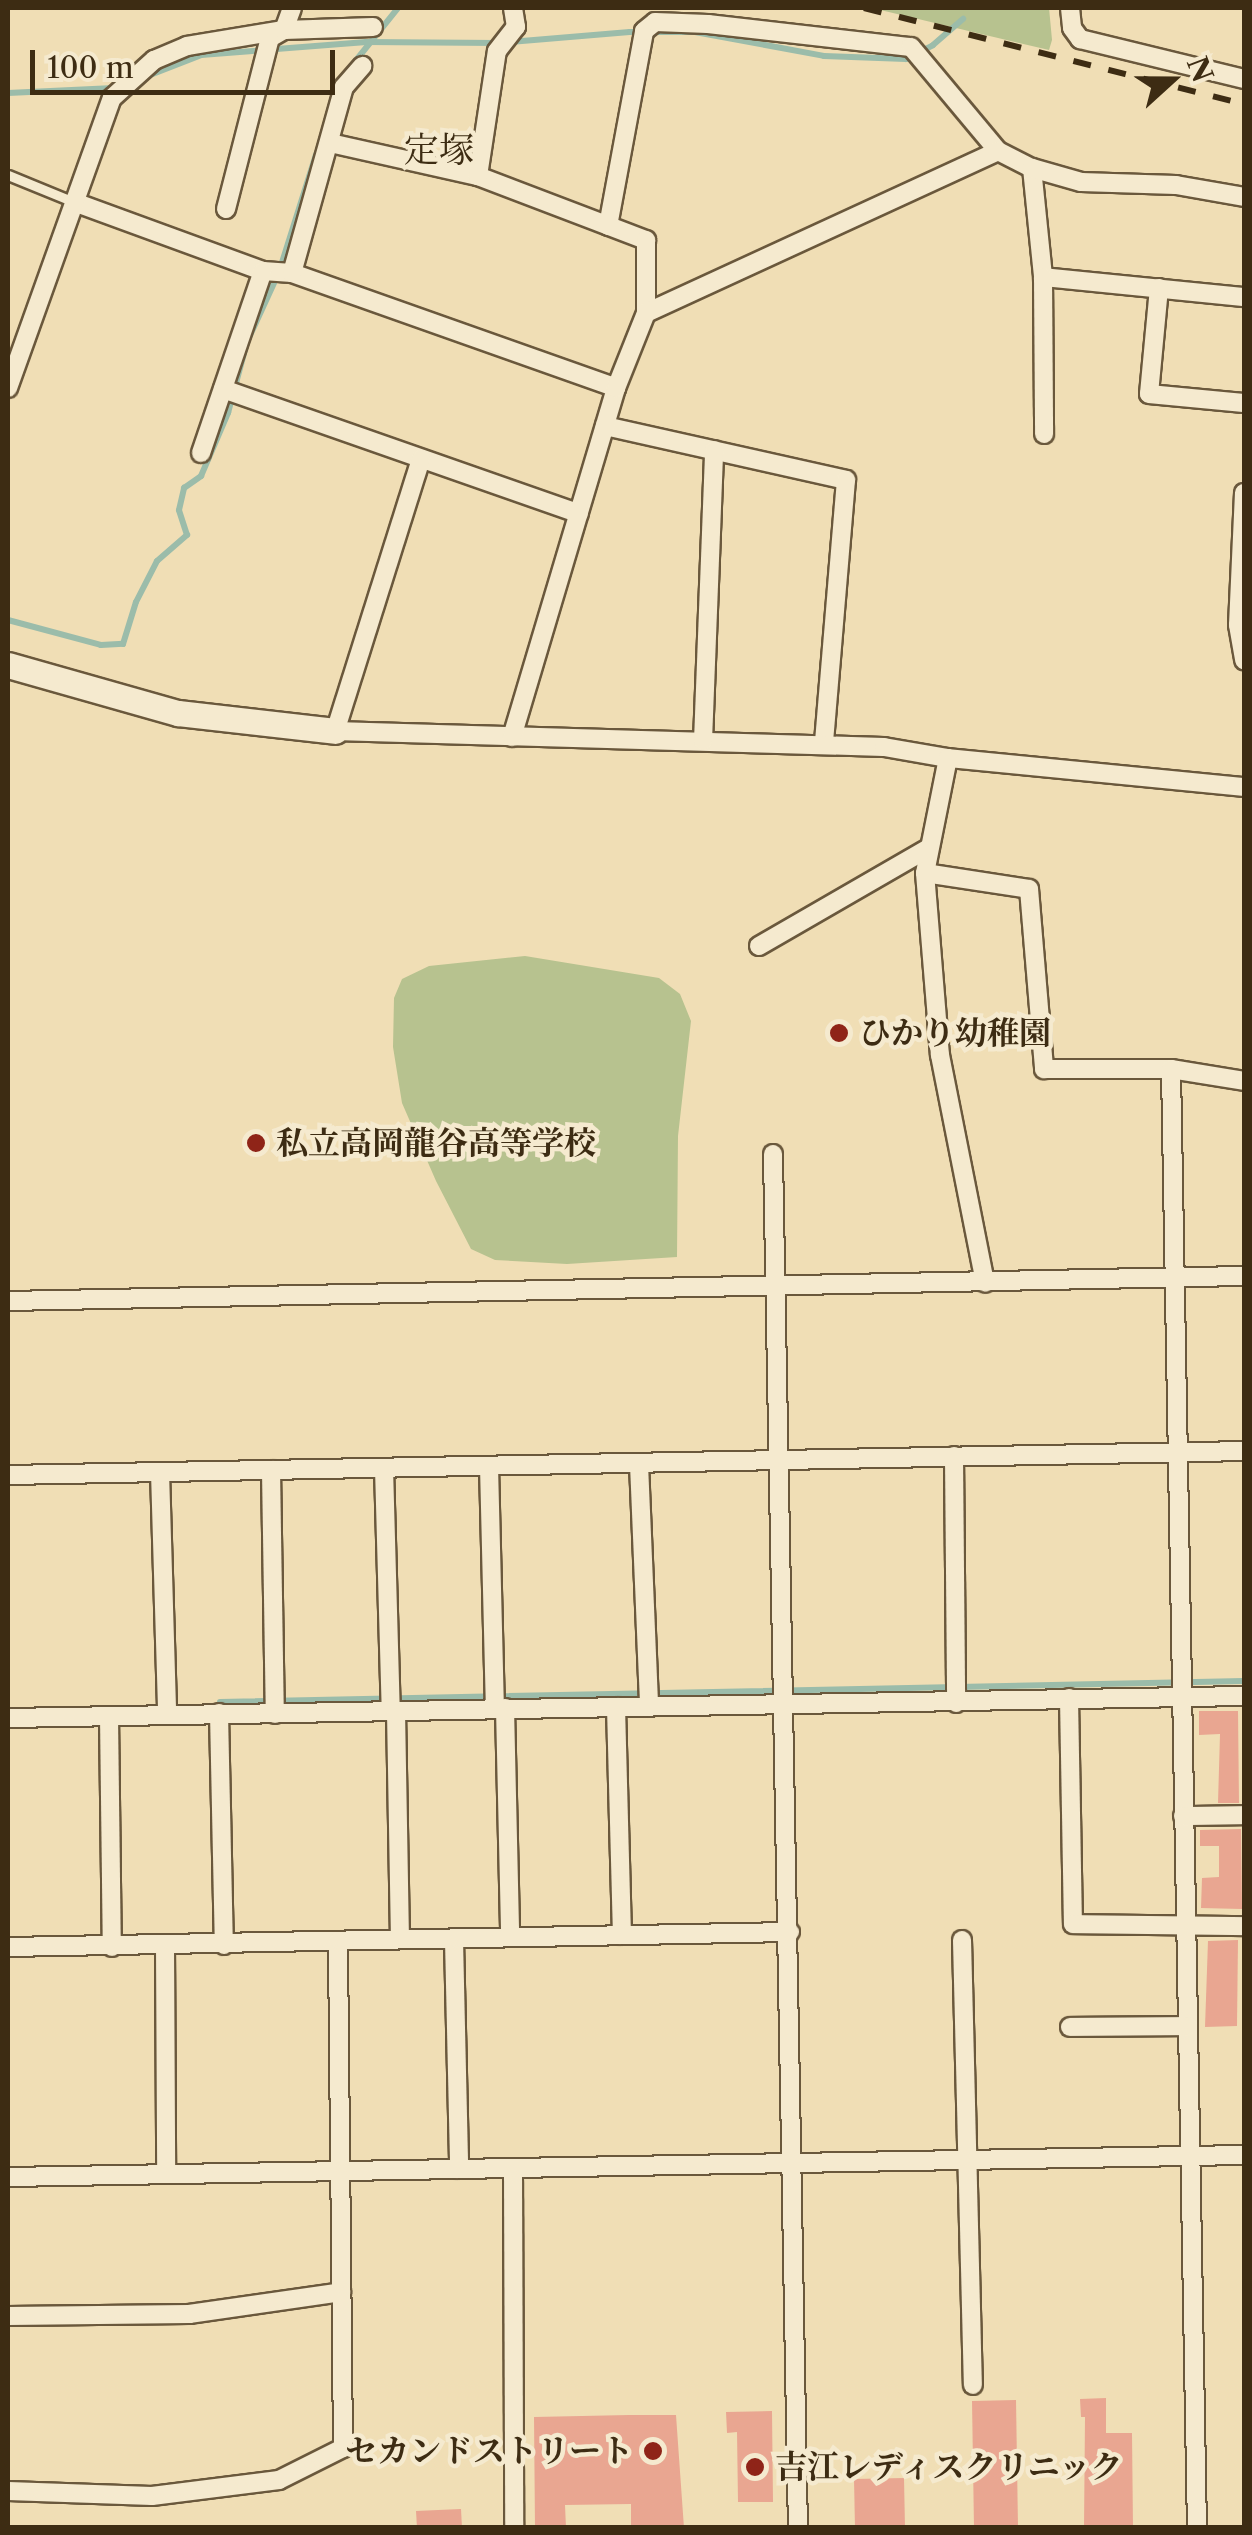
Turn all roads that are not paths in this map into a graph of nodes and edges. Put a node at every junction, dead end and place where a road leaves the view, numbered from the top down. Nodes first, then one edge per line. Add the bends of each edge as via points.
1 (292, 8) edge
2 (512, 8) edge
3 (1070, 8) edge
4 (373, 26) dead end
5 (274, 41) junction
6 (362, 66) dead end
7 (1244, 78) edge
8 (330, 143) junction
9 (998, 151) junction
10 (1032, 168) junction
11 (8, 175) edge
12 (478, 176) junction
13 (1244, 196) edge
14 (74, 202) junction
15 (226, 209) dead end
16 (608, 226) junction
17 (262, 271) junction
18 (292, 273) junction
19 (1043, 277) junction
20 (1159, 288) junction
21 (1244, 297) edge
22 (646, 313) junction
23 (8, 388) edge
24 (616, 388) junction
25 (223, 389) junction
26 (1244, 403) edge
27 (605, 426) junction
28 (1044, 434) dead end
29 (714, 450) junction
30 (201, 454) dead end
31 (421, 458) junction
32 (1244, 492) edge
33 (578, 514) junction
34 (1244, 660) edge
35 (8, 665) edge
36 (335, 731) junction
37 (512, 736) junction
38 (703, 741) junction
39 (824, 744) junction
40 (948, 758) junction
41 (1244, 787) edge
42 (927, 848) junction
43 (925, 872) junction
44 (759, 946) dead end
45 (1172, 1069) junction
46 (1244, 1081) edge
47 (773, 1154) dead end
48 (1244, 1276) edge
49 (1174, 1278) junction
50 (985, 1283) junction
51 (774, 1284) junction
52 (8, 1301) edge
53 (1178, 1451) junction
54 (1244, 1451) edge
55 (954, 1456) junction
56 (776, 1459) junction
57 (639, 1464) junction
58 (490, 1466) junction
59 (384, 1468) junction
60 (270, 1470) junction
61 (160, 1472) junction
62 (8, 1475) edge
63 (1182, 1687) junction
64 (956, 1693) junction
65 (783, 1695) junction
66 (1244, 1696) edge
67 (648, 1698) junction
68 (1069, 1698) junction
69 (497, 1702) junction
70 (274, 1705) junction
71 (392, 1705) junction
72 (616, 1708) junction
73 (167, 1714) junction
74 (219, 1714) junction
75 (109, 1716) junction
76 (8, 1718) edge
77 (1244, 1815) edge
78 (1183, 1816) junction
79 (1186, 1926) junction
80 (1244, 1926) edge
81 (790, 1932) junction
82 (510, 1935) junction
83 (622, 1935) junction
84 (400, 1938) junction
85 (454, 1940) junction
86 (962, 1940) dead end
87 (338, 1942) junction
88 (165, 1945) junction
89 (224, 1945) junction
90 (8, 1947) edge
91 (112, 1947) junction
92 (1188, 2026) junction
93 (1070, 2027) dead end
94 (1192, 2155) junction
95 (1244, 2155) edge
96 (793, 2162) junction
97 (966, 2162) junction
98 (459, 2169) junction
99 (513, 2170) junction
100 (340, 2172) junction
101 (166, 2174) junction
102 (8, 2177) edge
103 (341, 2292) junction
104 (8, 2316) edge
105 (974, 2385) dead end
106 (8, 2490) edge
107 (514, 2528) edge
108 (798, 2528) edge
109 (1197, 2528) edge

1 - 5 street
2 - 12 street via 516,27 497,51
3 - 7 street via 1080,39
4 - 5 street
5 - 14 street via 187,46 154,60 112,98
5 - 15 street
6 - 8 street via 344,87
8 - 12 street
8 - 18 street
9 - 10 street
9 - 16 street via 911,48 654,22 644,30
9 - 22 street
10 - 13 street via 1081,182 1176,185
10 - 19 street
11 - 14 lane
12 - 16 street
14 - 17 street
14 - 23 street
16 - 22 street via 646,240
17 - 18 street
17 - 25 street
18 - 24 street
19 - 20 street
19 - 28 street
20 - 21 street
20 - 26 street via 1149,394
22 - 24 street
24 - 27 street
25 - 30 street
25 - 31 street
27 - 29 street
27 - 33 street
29 - 38 street
29 - 39 street via 846,480
31 - 33 street
31 - 36 street
32 - 34 street via 1238,625
33 - 37 street
35 - 36 street via 178,714
36 - 37 street
37 - 38 street
38 - 39 street
39 - 40 street
40 - 41 street
40 - 42 street
42 - 43 street
42 - 44 street
43 - 45 street via 1029,889 1044,1069
43 - 50 street via 940,1055
45 - 46 street
45 - 49 street
47 - 51 street
48 - 49 street
49 - 50 street
49 - 53 street
50 - 51 street
51 - 52 street
51 - 56 street
53 - 54 street
53 - 55 street
53 - 63 street
55 - 56 street
55 - 64 street
56 - 57 street
56 - 65 street
57 - 58 street
57 - 67 street
58 - 59 street
58 - 69 street
59 - 60 street
59 - 71 street
60 - 61 street
60 - 70 street
61 - 62 street
61 - 73 street
63 - 66 street
63 - 68 street
63 - 78 street
64 - 65 street
64 - 68 street
65 - 67 street
65 - 81 street
67 - 72 street
68 - 79 street via 1073,1924
69 - 71 street
69 - 72 street
69 - 82 street
70 - 71 street
70 - 74 street
71 - 84 street
72 - 83 street
73 - 74 street
73 - 75 street
74 - 89 street
75 - 76 street
75 - 91 street
77 - 78 street
78 - 79 street
79 - 80 street
79 - 92 street
81 - 83 street
81 - 96 street
82 - 83 street
82 - 85 street
84 - 85 street
84 - 87 street
85 - 98 street
86 - 97 street
87 - 89 street
87 - 100 street
88 - 89 street
88 - 91 street
88 - 101 street
90 - 91 street
92 - 93 street
92 - 94 street
94 - 95 street
94 - 97 street
94 - 109 street
96 - 97 street
96 - 99 street
96 - 108 street
97 - 105 street
98 - 99 street
98 - 100 street
99 - 107 street
100 - 101 street
100 - 103 street
101 - 102 street
103 - 104 street via 190,2314
103 - 106 street via 343,2448 279,2480 152,2496

